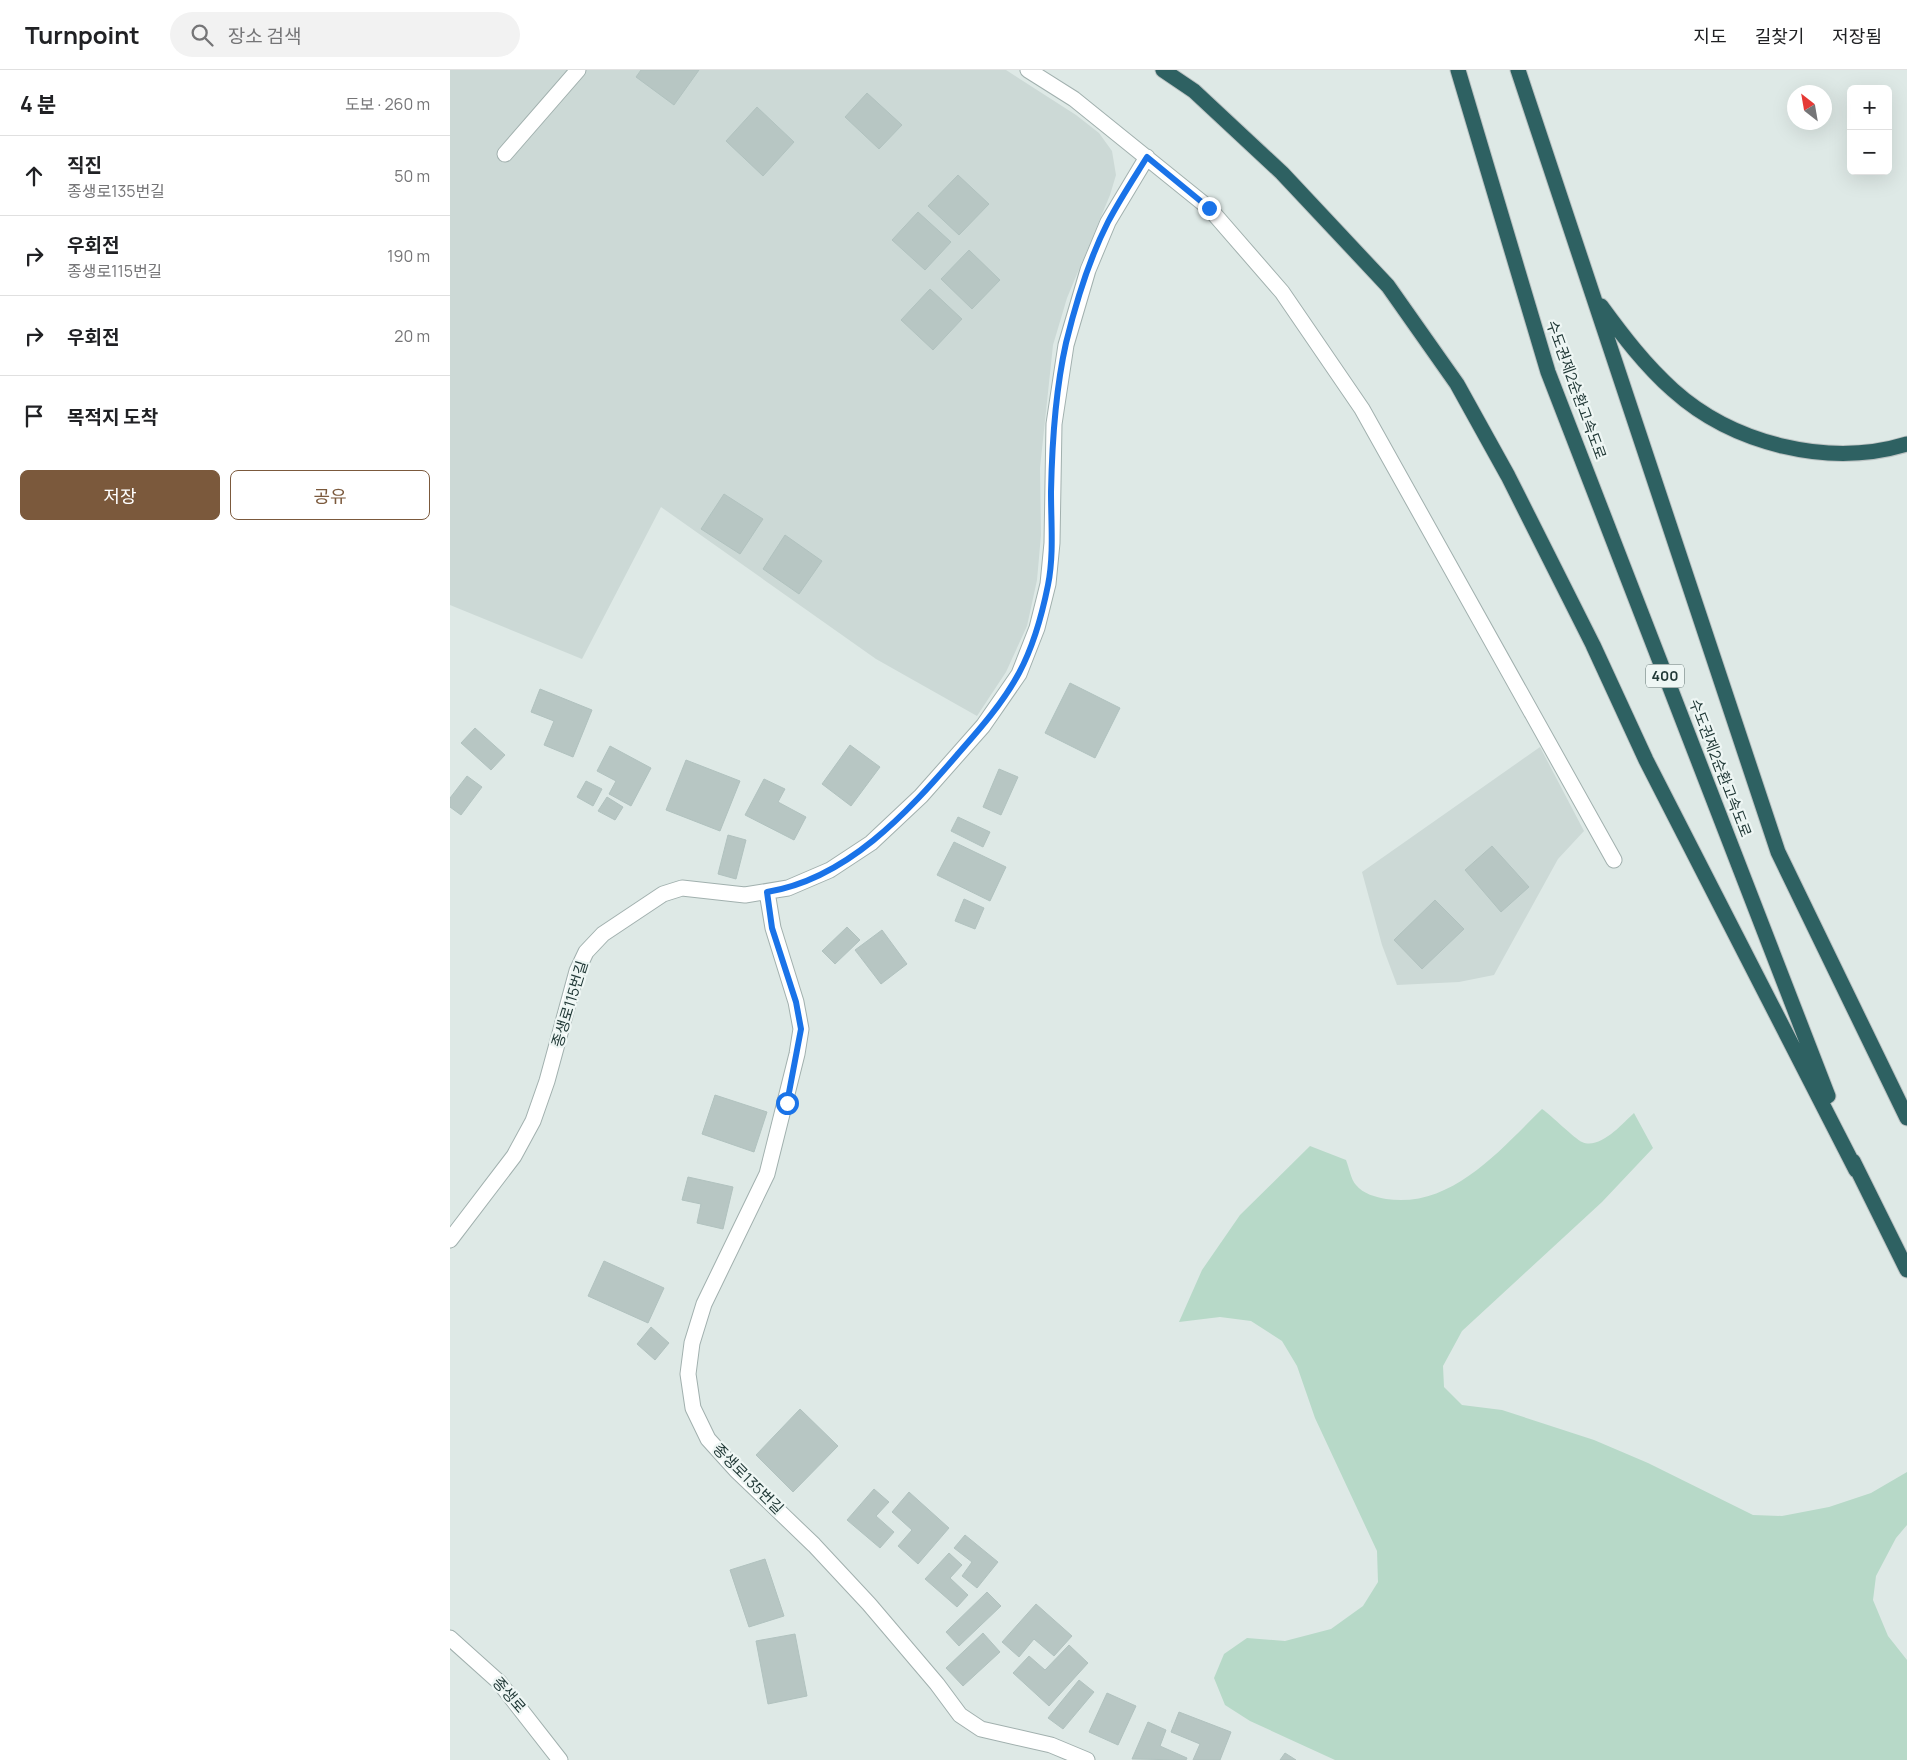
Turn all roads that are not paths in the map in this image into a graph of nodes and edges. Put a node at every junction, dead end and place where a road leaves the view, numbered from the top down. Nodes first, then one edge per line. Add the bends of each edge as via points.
1 (578, 70) edge
2 (1028, 70) edge
3 (1163, 70) edge
4 (1458, 70) edge
5 (1518, 70) edge
6 (1544, 148) junction
7 (505, 154) dead end
8 (1147, 157) junction
9 (1907, 444) edge
10 (1614, 860) dead end
11 (767, 892) junction
12 (1907, 1118) edge
13 (1856, 1170) junction
14 (450, 1240) edge
15 (1907, 1270) edge
16 (450, 1638) edge
17 (560, 1760) edge
18 (1087, 1760) edge

1 - 7 street
2 - 8 street via 1074,99
3 - 13 highway via 1194,91 1289,180 1388,286 1457,384 1508,476 1593,645 1646,760
4 - 13 highway, 수도권제2순환고속도로 / 400 via 1548,372
5 - 6 highway, 수도권제2순환고속도로
6 - 9 highway via 1595,299 1642,359 1674,391 1717,421 1764,442 1821,452 1882,451
6 - 12 highway, 수도권제2순환고속도로 via 1778,852
8 - 10 street via 1209,208 1282,292 1362,409
8 - 11 street, 종생로115번길 via 1108,222 1088,270 1068,336 1054,424 1048,584 1037,628 1018,674 983,726 934,782 871,843 830,870 788,888
11 - 14 street, 종생로115번길 via 745,895 682,888 663,894 603,934 586,952 577,971 533,1121 514,1156
11 - 18 street, 종생로135번길 via 772,928 796,1002 801,1029 787,1103 767,1174 704,1304 692,1343 688,1374 693,1408 708,1439 869,1604 960,1715 981,1729 1051,1745
13 - 15 highway, 수도권제2순환고속도로 / 400
16 - 17 street, 종생로 via 499,1682

